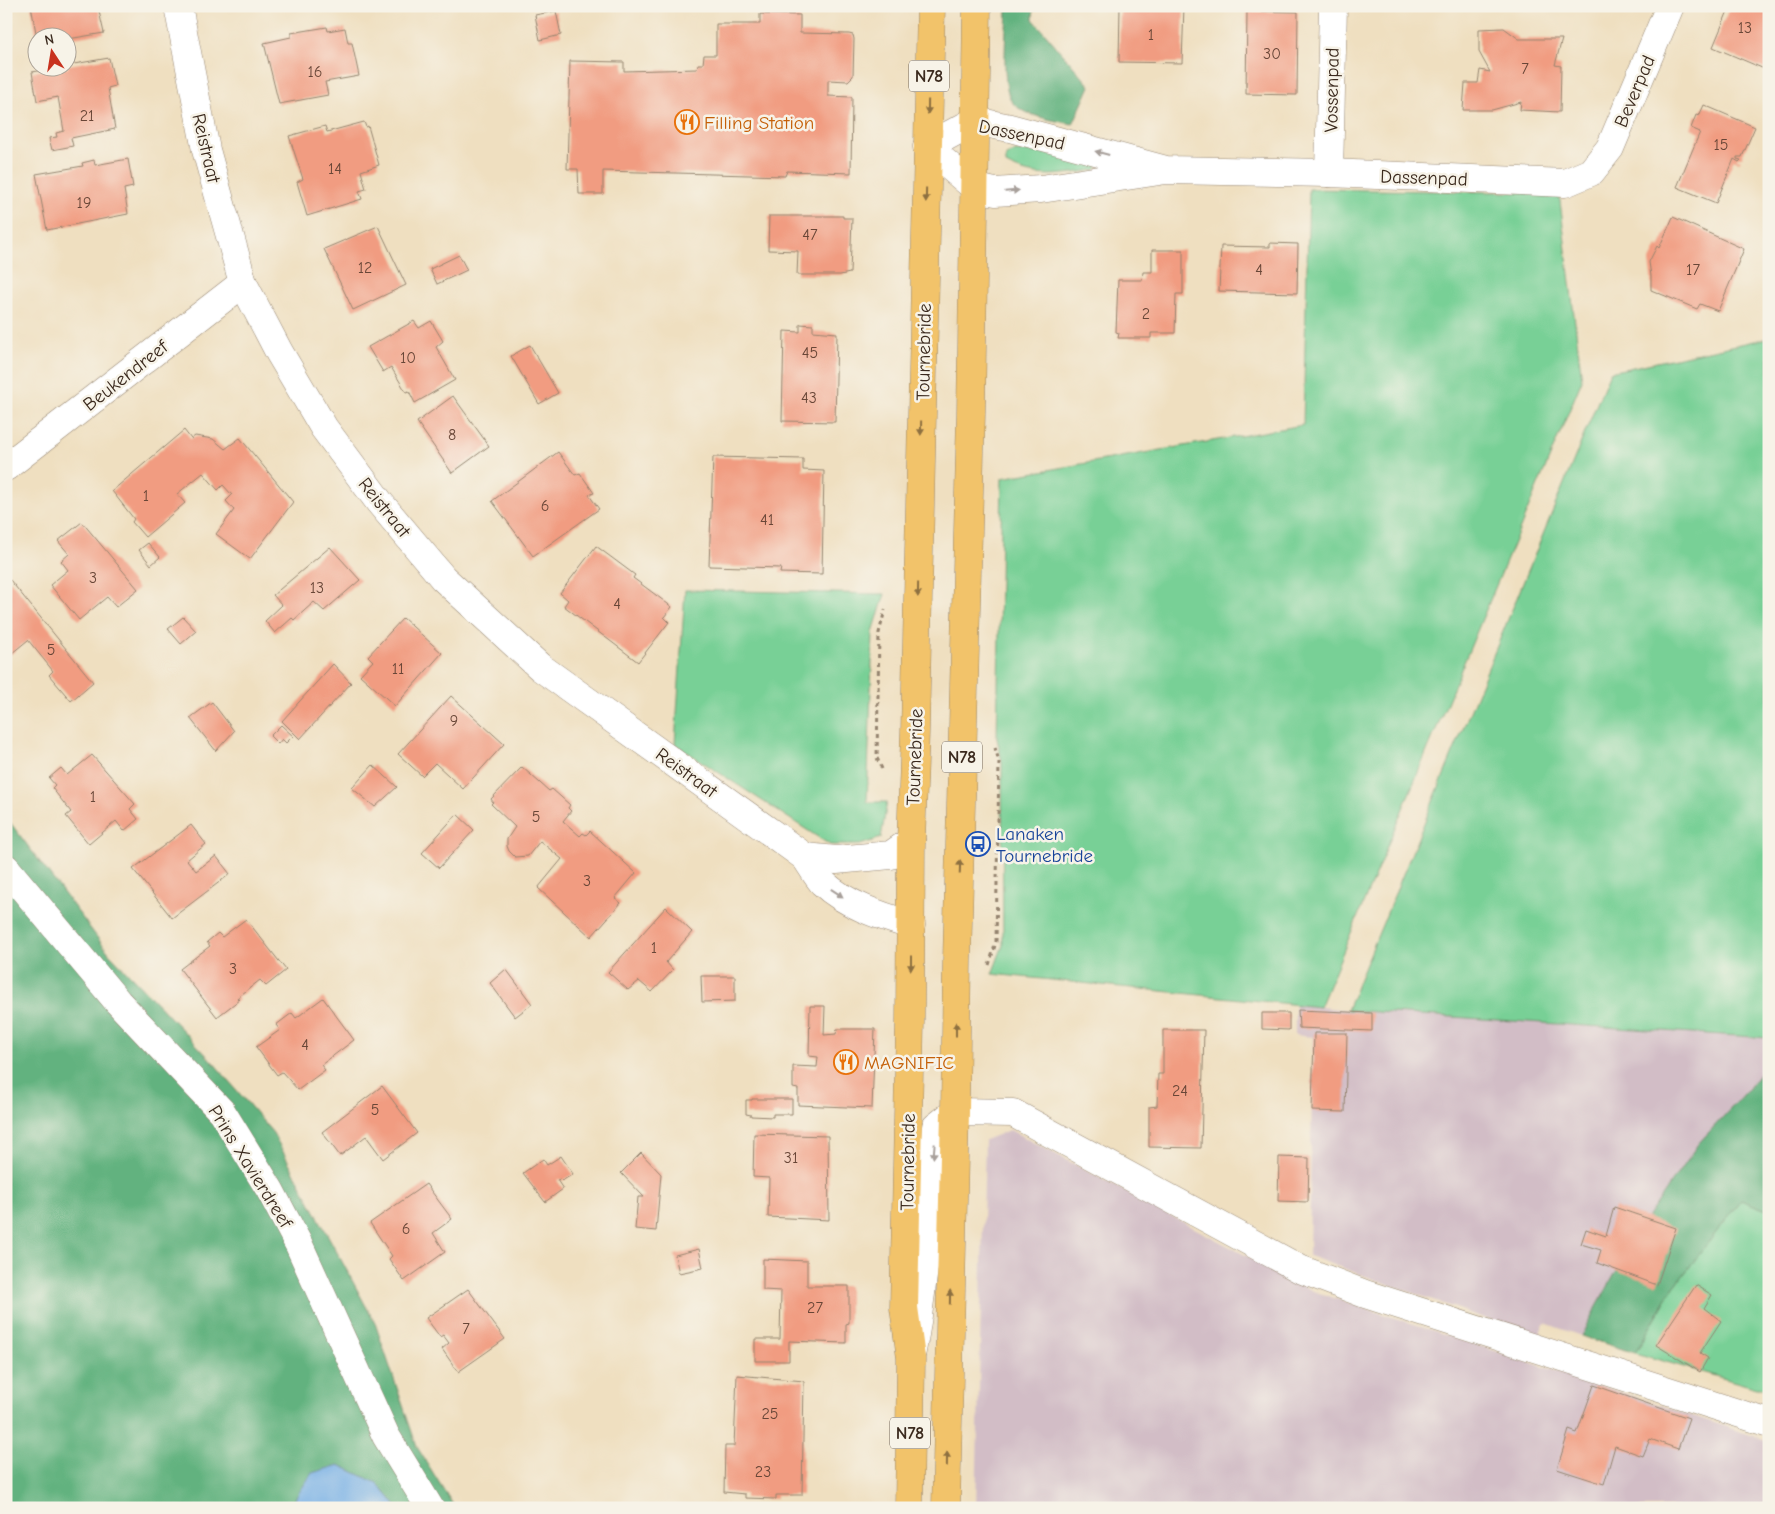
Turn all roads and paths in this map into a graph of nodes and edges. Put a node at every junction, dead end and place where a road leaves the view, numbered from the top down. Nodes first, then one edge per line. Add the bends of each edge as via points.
1 (178, 6) edge
2 (931, 6) edge
3 (977, 6) edge
4 (1333, 6) edge
5 (1670, 6) edge
6 (975, 121) junction
7 (927, 146) junction
8 (1166, 170) junction
9 (1591, 172) joint
10 (1329, 173) junction
11 (974, 187) junction
12 (243, 282) junction
13 (6, 467) edge
14 (911, 841) junction
15 (805, 857) junction
16 (6, 868) edge
17 (911, 925) junction
18 (955, 1112) junction
19 (911, 1358) junction
20 (1769, 1423) edge
21 (430, 1508) edge
22 (909, 1508) edge
23 (946, 1508) edge

1 - 12 street, Reistraat via 206,150
2 -> 7 main road, Tournebride / N78
3 - 6 main road, N78
4 - 10 street, Vossenpad
5 - 9 street, Beverpad via 1610,148
6 - 7 street, Dassenpad
8 -> 6 street, Dassenpad
6 - 11 main road, N78
7 - 11 street
7 -> 14 main road, Tournebride / N78
8 - 10 street, Dassenpad
11 -> 8 street, Dassenpad via 995,192 1041,189
9 - 10 street, Dassenpad via 1565,183
18 -> 11 main road, N78
12 - 13 street, Beukendreef
12 - 15 street, Reistraat via 324,428 380,503 443,578 540,667
14 - 15 street via 890,854 836,860
14 - 17 main road, Tournebride / N78
15 -> 17 street, Reistraat via 822,882 840,896 878,915
16 - 21 street, Prins Xavierdreef via 118,1002 222,1112 299,1244 386,1436
17 -> 19 main road, Tournebride / N78 via 904,1308
18 -> 19 street via 936,1127 925,1261
18 - 20 street via 1013,1113 1300,1269 1365,1294
23 -> 18 main road, N78
19 - 22 main road, Tournebride / N78

